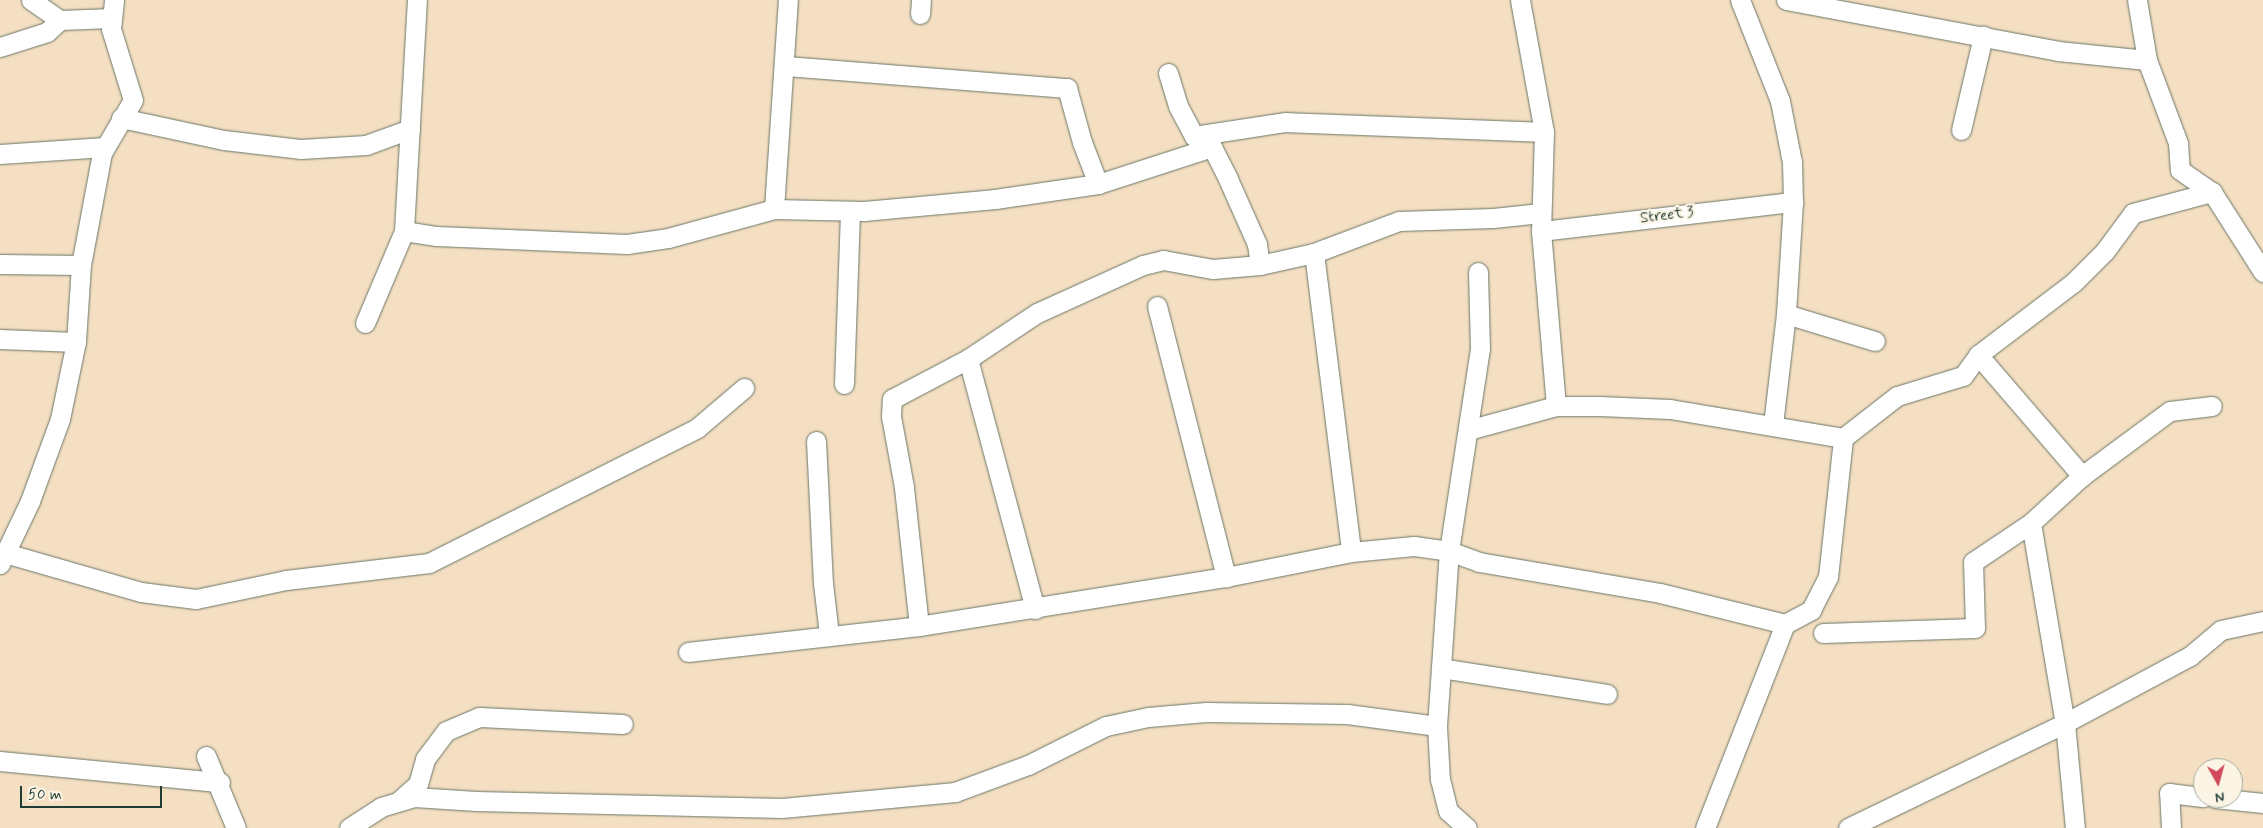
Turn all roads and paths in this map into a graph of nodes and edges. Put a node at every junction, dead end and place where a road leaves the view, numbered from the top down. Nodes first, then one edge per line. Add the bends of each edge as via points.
1 (31, 0) edge
2 (417, 0) edge
3 (788, 0) edge
4 (1520, 0) edge
5 (1740, 0) edge
6 (1786, 0) edge
7 (2137, 0) edge
8 (113, 9) edge
9 (60, 20) junction
10 (1983, 36) junction
11 (0, 47) edge
12 (2147, 60) junction
13 (786, 66) junction
14 (1168, 73) dead end
15 (121, 118) junction
16 (410, 129) junction
17 (1961, 130) dead end
18 (1544, 132) junction
19 (1194, 136) junction
20 (105, 147) junction
21 (1212, 147) junction
22 (0, 154) edge
23 (1098, 184) junction
24 (2212, 192) junction
25 (1793, 202) junction
26 (774, 209) junction
27 (850, 212) junction
28 (1541, 222) junction
29 (404, 231) junction
30 (1314, 253) junction
31 (0, 264) edge
32 (81, 265) junction
33 (1260, 265) junction
34 (1478, 272) dead end
35 (2263, 272) edge
36 (1157, 306) dead end
37 (1786, 314) junction
38 (365, 323) dead end
39 (0, 339) edge
40 (1875, 341) dead end
41 (76, 342) junction
42 (1978, 355) junction
43 (968, 360) junction
44 (844, 384) dead end
45 (744, 388) dead end
46 (1556, 406) junction
47 (2212, 406) dead end
48 (1774, 424) junction
49 (1468, 430) junction
50 (1843, 438) junction
51 (816, 441) dead end
52 (2082, 476) junction
53 (2031, 523) junction
54 (1449, 551) junction
55 (1352, 552) junction
56 (3, 559) edge
57 (1226, 577) junction
58 (1035, 609) junction
59 (2263, 621) edge
60 (1785, 624) junction
61 (920, 626) junction
62 (1823, 633) dead end
63 (829, 635) junction
64 (688, 652) dead end
65 (1441, 668) junction
66 (1607, 694) dead end
67 (2065, 723) junction
68 (623, 724) dead end
69 (1437, 726) junction
70 (206, 756) dead end
71 (0, 761) edge
72 (220, 782) junction
73 (2193, 796) edge
74 (2243, 801) edge
75 (398, 802) junction
76 (2263, 803) edge
77 (236, 828) edge
78 (349, 828) edge
79 (1467, 828) edge
80 (1705, 828) edge
81 (1848, 828) edge
82 (2075, 828) edge
83 (2171, 828) edge

1 - 9 street
2 - 16 street
3 - 13 street
4 - 18 street
5 - 25 street via 1780,101 1792,162
6 - 10 street
7 - 12 street
8 - 9 street
8 - 15 street via 111,29 132,100
9 - 11 street via 47,32
10 - 12 street via 2058,51
10 - 17 street
12 - 24 street via 2178,143 2180,170
13 - 23 street via 1067,88
13 - 26 street
14 - 19 street via 1178,106
15 - 16 street via 224,140 301,149 366,145
15 - 20 street
16 - 29 street
18 - 19 street via 1286,122
18 - 28 street
19 - 21 street
20 - 22 street
20 - 32 street
21 - 23 street
21 - 33 street via 1256,244
23 - 27 street
24 - 35 street
24 - 42 street via 2133,213 2105,251 2073,283
25 - 28 street, Street 3
25 - 37 street
26 - 27 street
26 - 29 street via 668,238 627,244 437,236
27 - 44 street
28 - 30 street, Street 3 via 1493,218 1400,221
28 - 46 street
29 - 38 street
30 - 33 street, Street 3
30 - 55 street
31 - 32 street
32 - 41 street
33 - 43 street, Street 3 via 1213,269 1163,260 1143,265 1037,313
34 - 49 street via 1480,349
36 - 57 street
37 - 40 street
37 - 48 street
39 - 41 street
41 - 56 street via 60,419 30,501
42 - 50 street via 1963,376 1897,396
42 - 52 street
43 - 58 street
43 - 61 street, Street 3 via 892,399 890,404 904,487
45 - 56 street via 696,428 428,563 286,580 196,599 141,592
46 - 48 street via 1670,409
46 - 49 street
47 - 52 street via 2170,411
48 - 50 street
49 - 54 street
50 - 60 street via 1828,578 1811,610
51 - 63 street via 823,583
52 - 53 street
53 - 62 street via 1973,562 1975,628
53 - 67 street
54 - 55 street via 1414,546
54 - 60 street via 1479,562 1660,593
54 - 65 street
55 - 57 street
57 - 58 street
58 - 61 street
59 - 67 street via 2222,630 2190,656
60 - 80 street
61 - 63 street
63 - 64 street
65 - 66 street
65 - 69 street
67 - 81 street
67 - 82 street
68 - 75 street via 480,717 446,731 425,759 418,784
69 - 75 street via 1347,714 1206,712 1148,716 1106,726 1028,765 955,792 782,808 414,797
69 - 79 street via 1440,780 1448,811
70 - 72 street
71 - 72 street
72 - 77 street
73 - 83 street via 2169,793
74 - 76 street
75 - 78 street via 381,806

